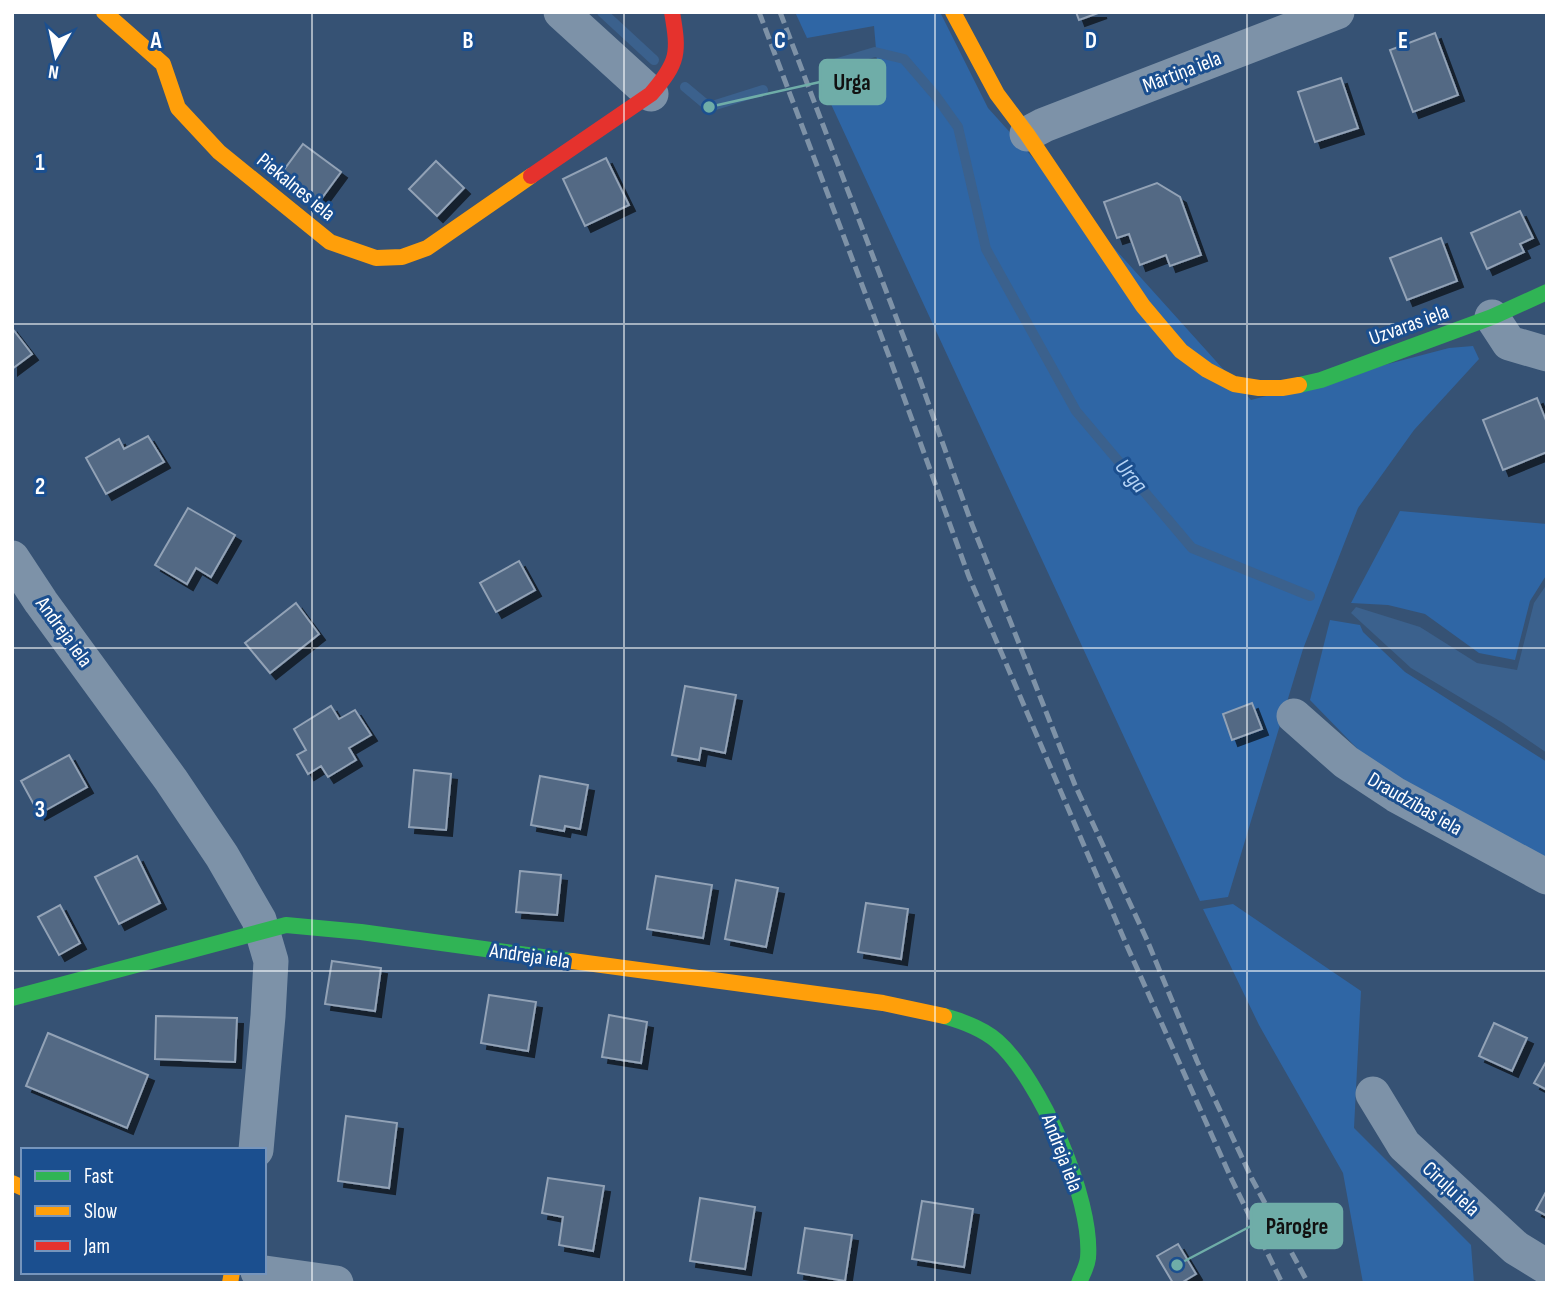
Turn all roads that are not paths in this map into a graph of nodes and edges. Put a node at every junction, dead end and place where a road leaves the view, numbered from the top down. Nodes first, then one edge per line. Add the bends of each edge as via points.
1 (104, 12) edge
2 (561, 12) edge
3 (672, 12) edge
4 (953, 12) edge
5 (1337, 12) edge
6 (651, 94) junction
7 (1027, 134) junction
8 (1547, 292) edge
9 (1492, 317) junction
10 (1547, 354) edge
11 (12, 558) edge
12 (1294, 716) dead end
13 (1547, 877) edge
14 (263, 932) junction
15 (12, 998) edge
16 (1373, 1094) dead end
17 (256, 1148) edge
18 (1547, 1267) edge
19 (266, 1273) edge
20 (336, 1283) edge
21 (1079, 1283) edge

1 - 6 street, Piekalnes iela via 163,64 178,107 219,152 330,242 376,258 402,257 427,248
2 - 6 street
3 - 6 street, Piekalnes iela via 678,47 673,68
4 - 7 street, Uzvaras iela via 997,94
5 - 7 street, Mārtiņa iela
7 - 9 street, Uzvaras iela via 1143,306 1181,351 1234,384 1282,388 1321,380
8 - 9 street, Uzvaras iela
9 - 10 street via 1509,343
11 - 14 street, Andreja iela via 222,856
12 - 13 street, Draudzības iela via 1346,762 1396,795
14 - 15 street
14 - 17 street via 271,961
14 - 21 street, Andreja iela via 286,925 361,932 883,1003 959,1021 995,1038 1011,1054 1042,1104 1083,1210 1088,1260
16 - 18 street, Cīruļu iela via 1404,1145 1516,1248
19 - 20 street

